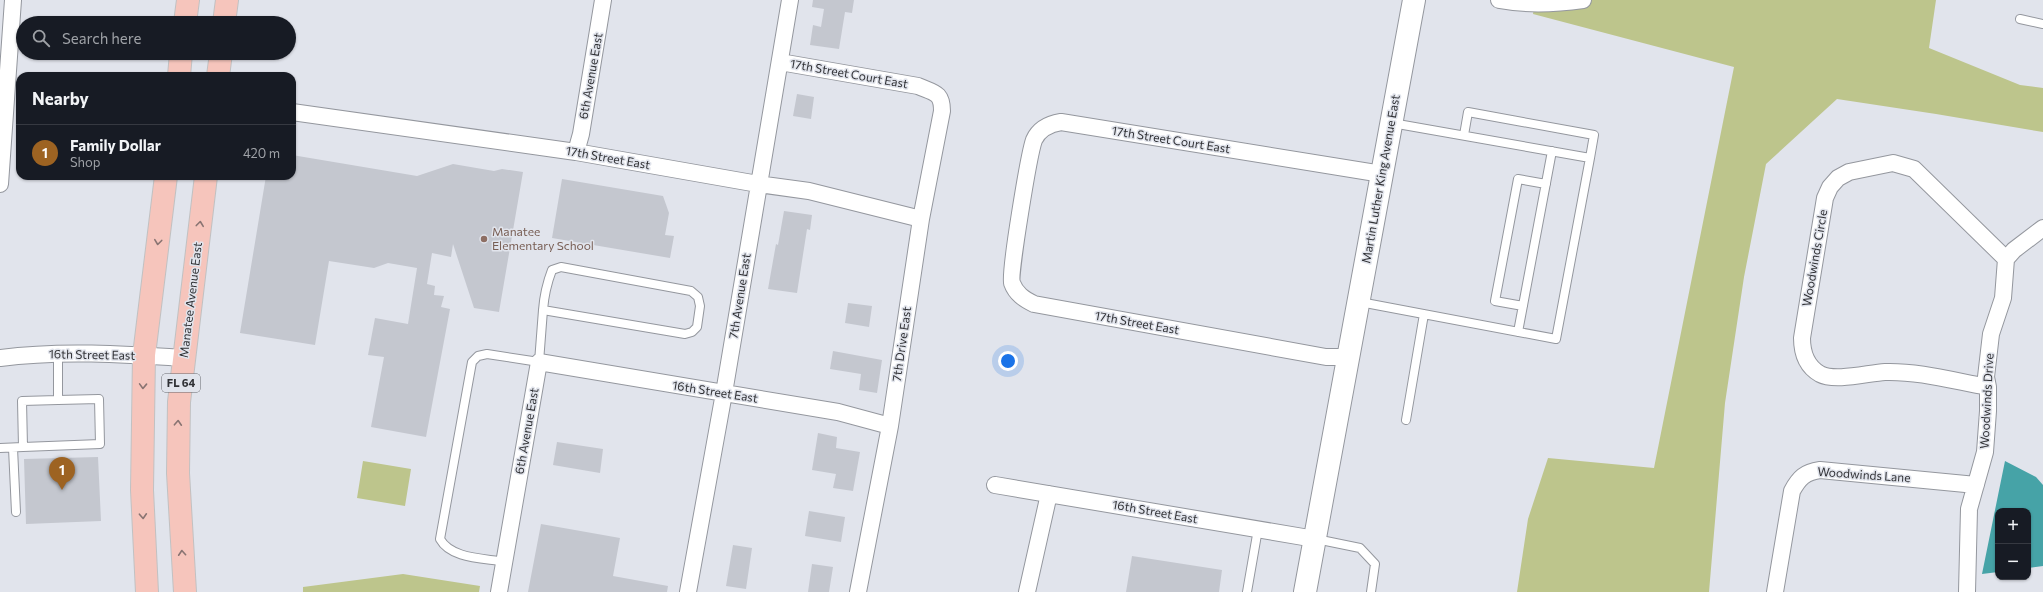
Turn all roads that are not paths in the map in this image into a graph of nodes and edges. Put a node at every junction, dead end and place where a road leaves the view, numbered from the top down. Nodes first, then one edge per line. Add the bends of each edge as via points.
1 (13, 0) edge
2 (188, 0) edge
3 (227, 0) edge
4 (604, 0) edge
5 (790, 0) edge
6 (1414, 0) edge
7 (1499, 0) edge
8 (1583, 0) edge
9 (186, 16) edge
10 (225, 16) edge
11 (2020, 19) dead end
12 (2043, 24) edge
13 (180, 60) edge
14 (220, 60) edge
15 (780, 62) junction
16 (179, 72) edge
17 (219, 72) edge
18 (9, 78) edge
19 (940, 97) joint
20 (296, 113) edge
21 (1391, 122) junction
22 (1464, 135) junction
23 (1552, 151) junction
24 (576, 152) junction
25 (1590, 158) junction
26 (1382, 174) junction
27 (166, 180) edge
28 (205, 180) edge
29 (0, 184) edge
30 (758, 184) junction
31 (1546, 184) junction
32 (1022, 206) joint
33 (920, 219) junction
34 (2043, 228) edge
35 (2006, 260) junction
36 (1358, 302) junction
37 (1523, 306) junction
38 (543, 310) junction
39 (1424, 314) junction
40 (1518, 332) junction
41 (58, 354) junction
42 (144, 355) junction
43 (1348, 357) junction
44 (0, 358) edge
45 (183, 358) junction
46 (539, 362) junction
47 (1988, 388) junction
48 (724, 393) junction
49 (58, 400) junction
50 (1406, 420) dead end
51 (890, 426) junction
52 (23, 447) junction
53 (0, 448) edge
54 (13, 448) junction
55 (996, 485) dead end
56 (1976, 485) junction
57 (1049, 494) junction
58 (16, 512) dead end
59 (1258, 529) junction
60 (1315, 539) junction
61 (505, 562) junction
62 (147, 592) edge
63 (186, 592) edge
64 (500, 592) edge
65 (688, 592) edge
66 (858, 592) edge
67 (1028, 592) edge
68 (1247, 592) edge
69 (1305, 592) edge
70 (1370, 592) edge
71 (1775, 592) edge
72 (1967, 592) edge

1 - 18 street
2 - 9 main road
3 - 10 main road
4 - 24 street, 6th Avenue East
5 - 15 street, 7th Avenue East
6 - 21 street, Martin Luther King Avenue East
7 - 8 street via 1515,3 1563,3
11 - 12 lane
13 - 16 main road
14 - 17 main road
15 - 19 street, 17th Street Court East via 918,86
15 - 30 street, 7th Avenue East
18 - 29 street
19 - 33 street, 7th Drive East via 942,111
20 - 24 street, 17th Street East
21 - 22 lane
21 - 26 street, Martin Luther King Avenue East
22 - 23 lane
22 - 25 lane via 1468,112 1594,135
23 - 25 lane
23 - 31 lane
24 - 30 street, 17th Street East
25 - 40 lane via 1556,339
26 - 32 street, 17th Street Court East via 1061,122 1042,129 1034,140
26 - 36 street, Martin Luther King Avenue East
27 -> 42 main road
45 -> 28 main road, Manatee Avenue East / FL 64
30 - 33 street, 17th Street East via 809,191
30 - 48 street, 7th Avenue East
31 - 37 lane
31 - 37 lane via 1518,179 1495,301
32 - 43 street, 17th Street East via 1011,279 1019,295 1034,304 1326,356
33 - 51 street, 7th Drive East
34 - 35 street via 2014,250
35 - 47 street, Woodwinds Drive via 2003,298 1991,334 1986,377
35 - 47 street, Woodwinds Circle via 1914,169 1893,163 1849,172 1838,178 1830,187 1826,198 1802,338 1802,350 1811,368 1827,376 1886,372 1916,374
36 - 39 lane
36 - 43 street, Martin Luther King Avenue East
37 - 40 lane
38 - 38 lane, 6th Avenue East via 552,270 561,267 691,291 698,297 700,306 697,327 685,334
38 - 46 lane, 6th Avenue East
39 - 40 lane
39 - 50 lane
41 - 42 street, 16th Street East
41 - 44 street, 16th Street East via 28,354
41 - 49 lane
42 - 45 street, 16th Street East
42 -> 62 main road via 142,490
43 - 60 street, Martin Luther King Avenue East
63 -> 45 main road, Manatee Avenue East / FL 64 via 178,440
46 - 48 street, 16th Street East
46 - 61 street, 6th Avenue East
46 - 61 lane via 487,354 478,356 472,362 440,539 444,547 453,552
47 - 56 street, Woodwinds Drive via 1985,452
48 - 51 street, 16th Street East via 838,412
48 - 65 street, 7th Avenue East
49 - 52 lane via 22,401
49 - 52 lane via 99,399 100,444
51 - 66 street, 7th Drive East
52 - 54 lane
53 - 54 lane
54 - 58 lane
55 - 57 street, 16th Street East
56 - 71 street, Woodwinds Lane via 1810,471 1800,477 1792,491
56 - 72 street, Woodwinds Drive via 1969,510
57 - 59 street, 16th Street East
57 - 67 street
59 - 60 street, 16th Street East
59 - 68 lane
60 - 69 street, Martin Luther King Avenue East
60 - 70 lane via 1360,548 1376,564
61 - 64 street, 6th Avenue East

